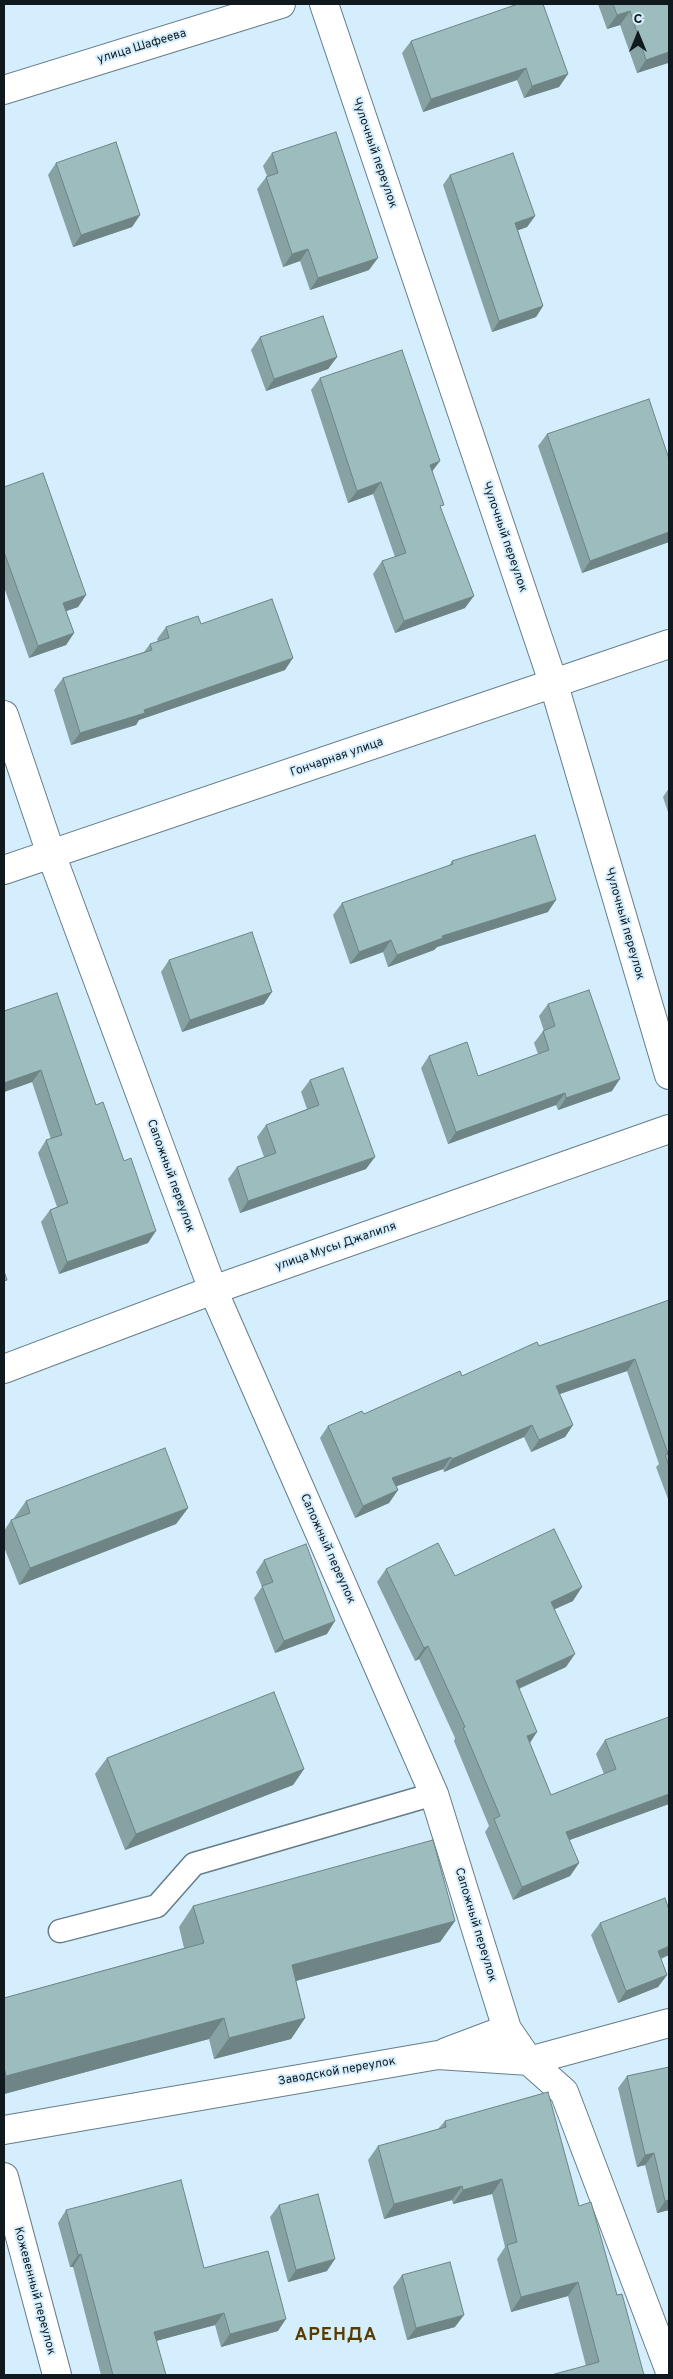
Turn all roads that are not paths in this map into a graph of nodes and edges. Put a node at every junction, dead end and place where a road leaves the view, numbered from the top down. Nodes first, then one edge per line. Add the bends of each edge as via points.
1 (281, 4) edge
2 (324, 4) edge
3 (4, 90) edge
4 (669, 644) edge
5 (554, 685) junction
6 (4, 715) edge
7 (50, 854) junction
8 (4, 870) edge
9 (669, 1075) edge
10 (669, 1130) edge
11 (213, 1290) junction
12 (4, 1369) edge
13 (434, 1794) junction
14 (60, 1932) dead end
15 (669, 2023) edge
16 (507, 2029) junction
17 (438, 2055) junction
18 (529, 2061) junction
19 (4, 2130) edge
20 (4, 2178) edge
21 (669, 2369) edge
22 (57, 2375) edge

1 - 3 street, улица Шафеева
2 - 5 street, Чулочный переулок
4 - 5 street, Гончарная улица
5 - 7 street, Гончарная улица
5 - 9 street, Чулочный переулок
6 - 7 street, Сапожный переулок
7 - 8 street, Гончарная улица
7 - 11 street, Сапожный переулок
10 - 11 street, улица Мусы Джалиля
11 - 12 street, улица Мусы Джалиля
11 - 13 street, Сапожный переулок
13 - 14 lane via 194,1864 157,1906
13 - 16 street, Сапожный переулок
15 - 18 street, Заводской переулок
16 - 17 street
16 - 18 street, Сапожный переулок
17 - 18 street, Заводской переулок
17 - 19 street, Заводской переулок
18 - 21 street, Сапожный переулок via 564,2092
20 - 22 street, Кожевенный переулок

